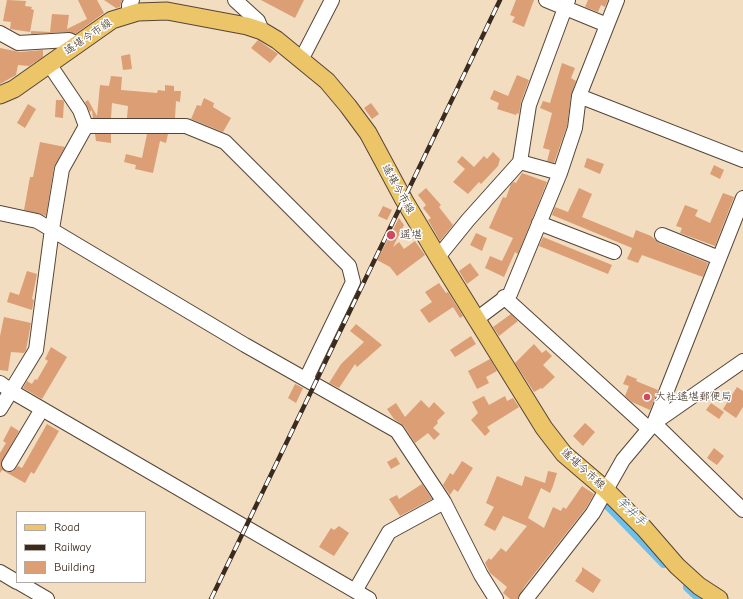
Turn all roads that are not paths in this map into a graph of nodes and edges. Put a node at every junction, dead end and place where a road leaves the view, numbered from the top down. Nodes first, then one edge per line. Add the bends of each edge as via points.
1 (235, 0) edge
2 (332, 0) edge
3 (546, 0) edge
4 (617, 0) edge
5 (566, 4) edge
6 (130, 7) edge
7 (607, 25) junction
8 (262, 31) junction
9 (0, 33) edge
10 (77, 44) junction
11 (301, 60) junction
12 (49, 64) junction
13 (0, 95) edge
14 (579, 96) junction
15 (86, 126) junction
16 (743, 160) edge
17 (520, 162) junction
18 (560, 173) junction
19 (743, 198) edge
20 (0, 213) edge
21 (539, 223) junction
22 (52, 229) junction
23 (662, 235) dead end
24 (614, 252) dead end
25 (438, 257) junction
26 (719, 258) junction
27 (504, 297) junction
28 (478, 318) junction
29 (743, 361) edge
30 (306, 379) junction
31 (5, 387) edge
32 (0, 409) edge
33 (42, 409) junction
34 (651, 426) junction
35 (10, 464) dead end
36 (605, 489) junction
37 (444, 502) junction
38 (743, 510) edge
39 (0, 572) edge
40 (16, 581) edge
41 (19, 583) edge
42 (355, 591) junction
43 (47, 599) edge
44 (369, 599) edge
45 (496, 599) edge
46 (526, 599) edge
47 (719, 599) edge

1 - 8 street via 258,21
2 - 11 street
3 - 5 street
4 - 7 street
5 - 7 street
5 - 17 street via 529,105
6 - 8 main road, 遙堪今市線 via 167,11
6 - 10 main road, 遙堪今市線
7 - 14 street
8 - 11 main road, 遙堪今市線
9 - 10 street via 18,43 69,40
10 - 12 main road, 遙堪今市線
11 - 25 main road, 遙堪今市線 via 327,81 364,128
12 - 13 main road, 遙堪今市線 via 14,89
12 - 15 street via 80,110
14 - 16 street
14 - 18 street via 575,128
15 - 22 street via 62,169
15 - 30 street via 186,126 225,142 349,266 353,282
17 - 18 street
17 - 25 street
18 - 21 street
19 - 26 street
20 - 22 street via 37,221
21 - 24 street
21 - 27 street via 510,294
22 - 30 street
22 - 31 street via 36,350
23 - 26 street
25 - 28 main road, 遙堪今市線
26 - 34 street
27 - 28 street
27 - 34 street
28 - 36 main road, 遙堪今市線 via 544,428 564,454
29 - 34 street
30 - 37 street via 397,431
31 - 32 street
31 - 33 street
33 - 35 street
33 - 42 street
34 - 36 street via 623,460
34 - 38 street
36 - 46 street via 593,514
36 - 47 main road, 遙堪今市線 via 677,566 699,586
37 - 42 street via 389,532
37 - 45 street
39 - 40 street
41 - 43 street
42 - 44 street

